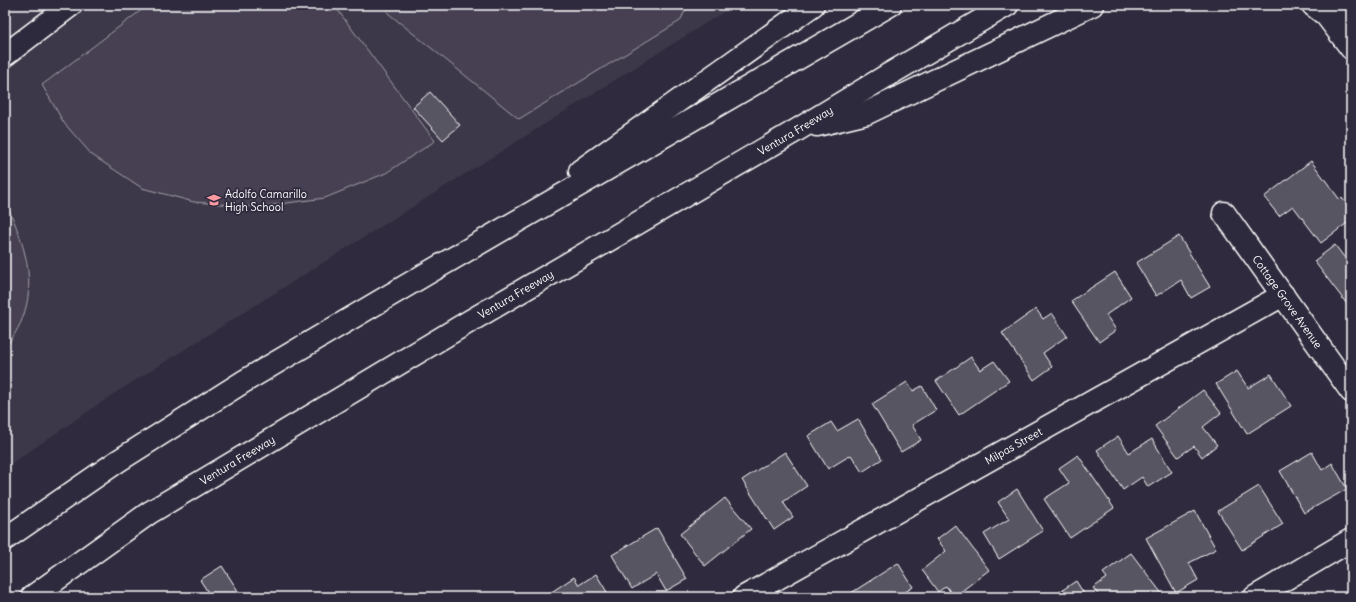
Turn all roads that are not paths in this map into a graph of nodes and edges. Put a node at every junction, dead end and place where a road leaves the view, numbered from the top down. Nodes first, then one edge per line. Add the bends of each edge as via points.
1 (71, 5) edge
2 (813, 5) edge
3 (890, 5) edge
4 (1007, 5) edge
5 (1092, 5) edge
6 (1313, 5) edge
7 (1340, 5) edge
8 (1351, 34) edge
9 (1351, 48) edge
10 (5, 55) edge
11 (797, 130) junction
12 (1224, 213) dead end
13 (470, 250) junction
14 (1283, 295) junction
15 (1351, 392) edge
16 (5, 539) edge
17 (1351, 540) edge
18 (32, 597) edge
19 (744, 597) edge
20 (1255, 597) edge

1 - 10 main road
2 - 13 main road
3 - 13 main road
4 - 11 main road, Ventura Freeway
5 - 11 main road via 867,113
6 - 9 main road via 1326,15
7 - 8 main road
11 - 18 main road, Ventura Freeway via 149,513
12 - 14 main road, Cottage Grove Avenue
13 - 16 main road via 237,386 118,461
14 - 15 main road, Cottage Grove Avenue
14 - 19 main road, Milpas Street
17 - 20 main road

